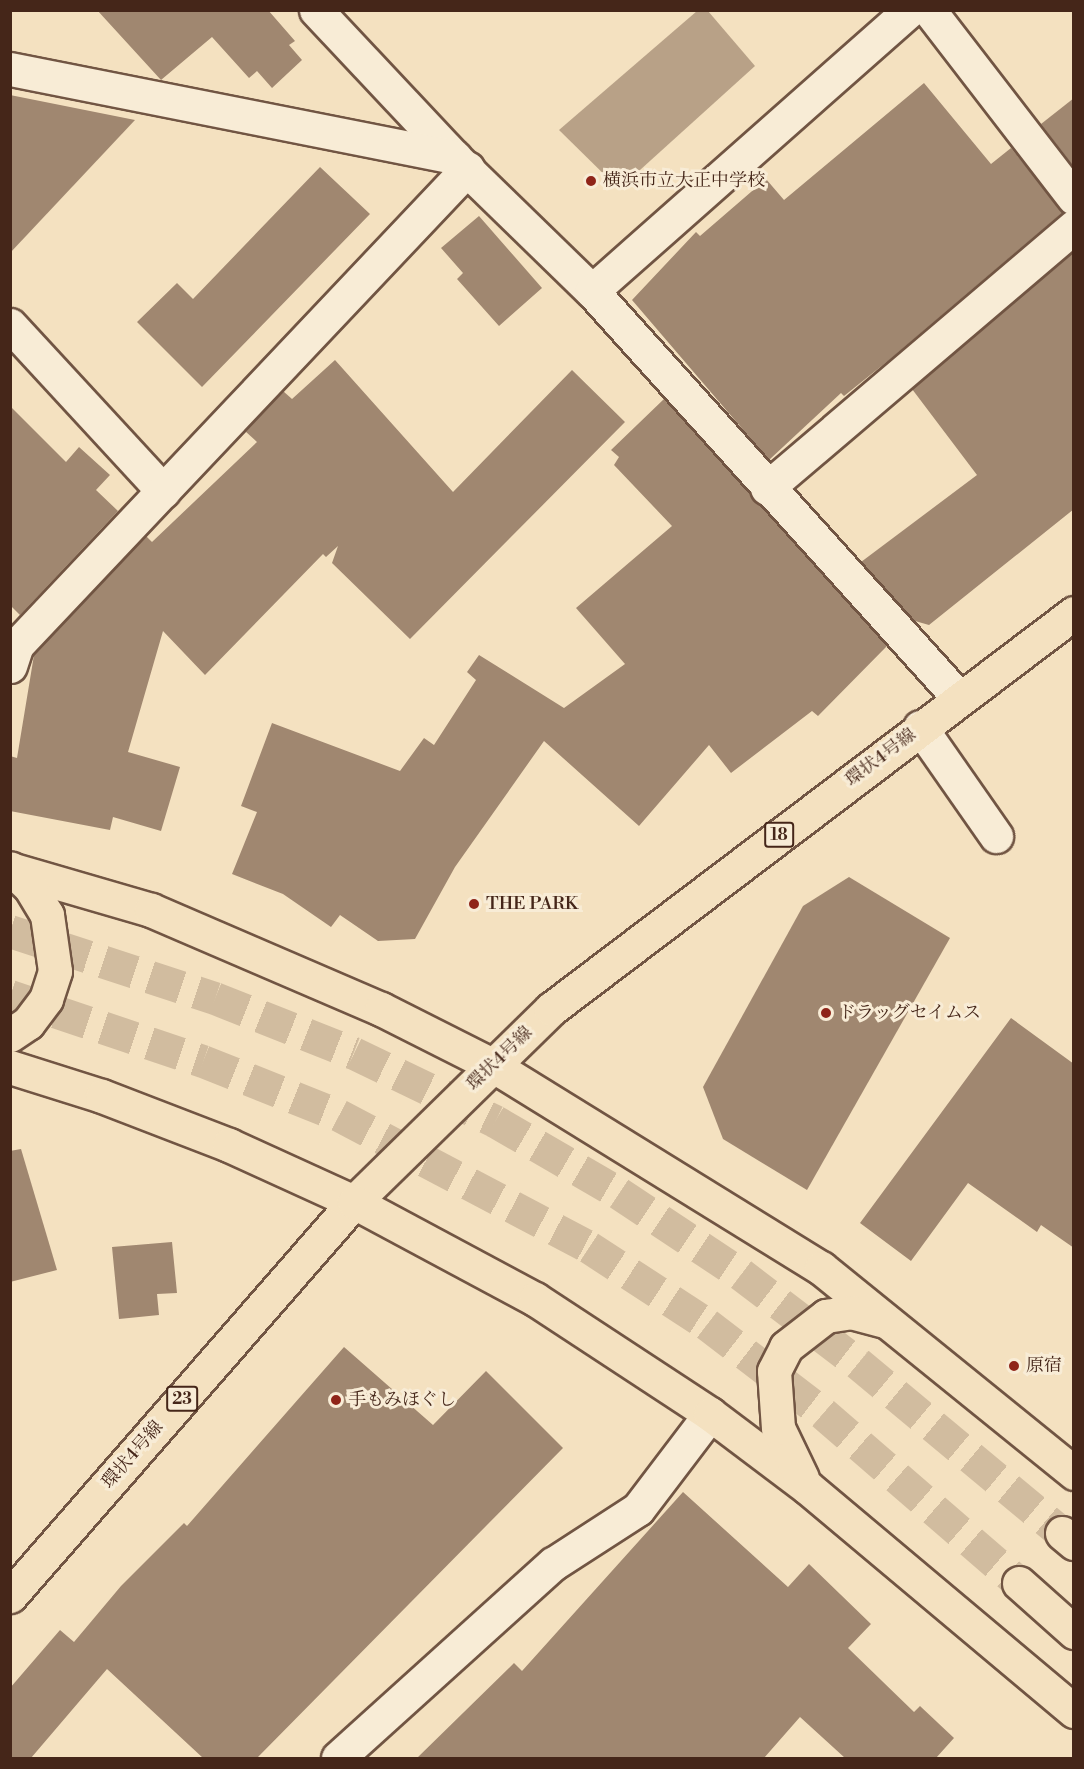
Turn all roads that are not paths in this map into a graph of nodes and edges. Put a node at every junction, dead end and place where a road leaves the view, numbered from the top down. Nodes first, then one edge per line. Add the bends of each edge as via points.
1 (316, 10) edge
2 (910, 10) edge
3 (929, 10) edge
4 (10, 69) edge
5 (461, 163) junction
6 (1074, 198) edge
7 (1074, 227) edge
8 (592, 291) junction
9 (10, 325) edge
10 (767, 488) junction
11 (163, 491) junction
12 (1074, 613) edge
13 (10, 666) edge
14 (959, 698) junction
15 (920, 727) junction
16 (996, 836) dead end
17 (11, 869) edge
18 (10, 1035) edge
19 (492, 1065) junction
20 (10, 1067) edge
21 (354, 1202) junction
22 (903, 1330) junction
23 (710, 1414) junction
24 (1074, 1473) edge
25 (807, 1487) junction
26 (1019, 1583) tunnel mouth
27 (10, 1596) edge
28 (1074, 1632) edge
29 (1074, 1711) edge
30 (338, 1758) edge

1 - 5 street
2 - 8 street
3 - 6 street
4 - 5 street
5 - 8 street
5 - 11 street
7 - 10 street
8 - 10 street
9 - 11 street
10 - 14 street
11 - 13 street via 17,645
12 - 14 main road, 環状4号線 / 18
14 - 15 main road, 環状4号線 / 18
15 - 16 street
15 - 19 main road, 環状4号線 / 18 via 551,1009
17 - 18 main road via 31,888 47,915 55,971 46,999 28,1023
17 - 19 main road via 151,910 381,1009
19 - 21 main road, 環状4号線 / 23
19 - 22 main road via 820,1268
20 - 21 main road via 102,1095
21 - 23 main road via 535,1299
21 - 27 main road, 環状4号線 / 23
22 - 24 main road
22 - 25 main road via 851,1312 826,1316 786,1347 774,1371 773,1399 789,1458
23 - 25 main road
23 - 30 street via 638,1509 553,1564
25 - 29 main road
26 - 28 main road

